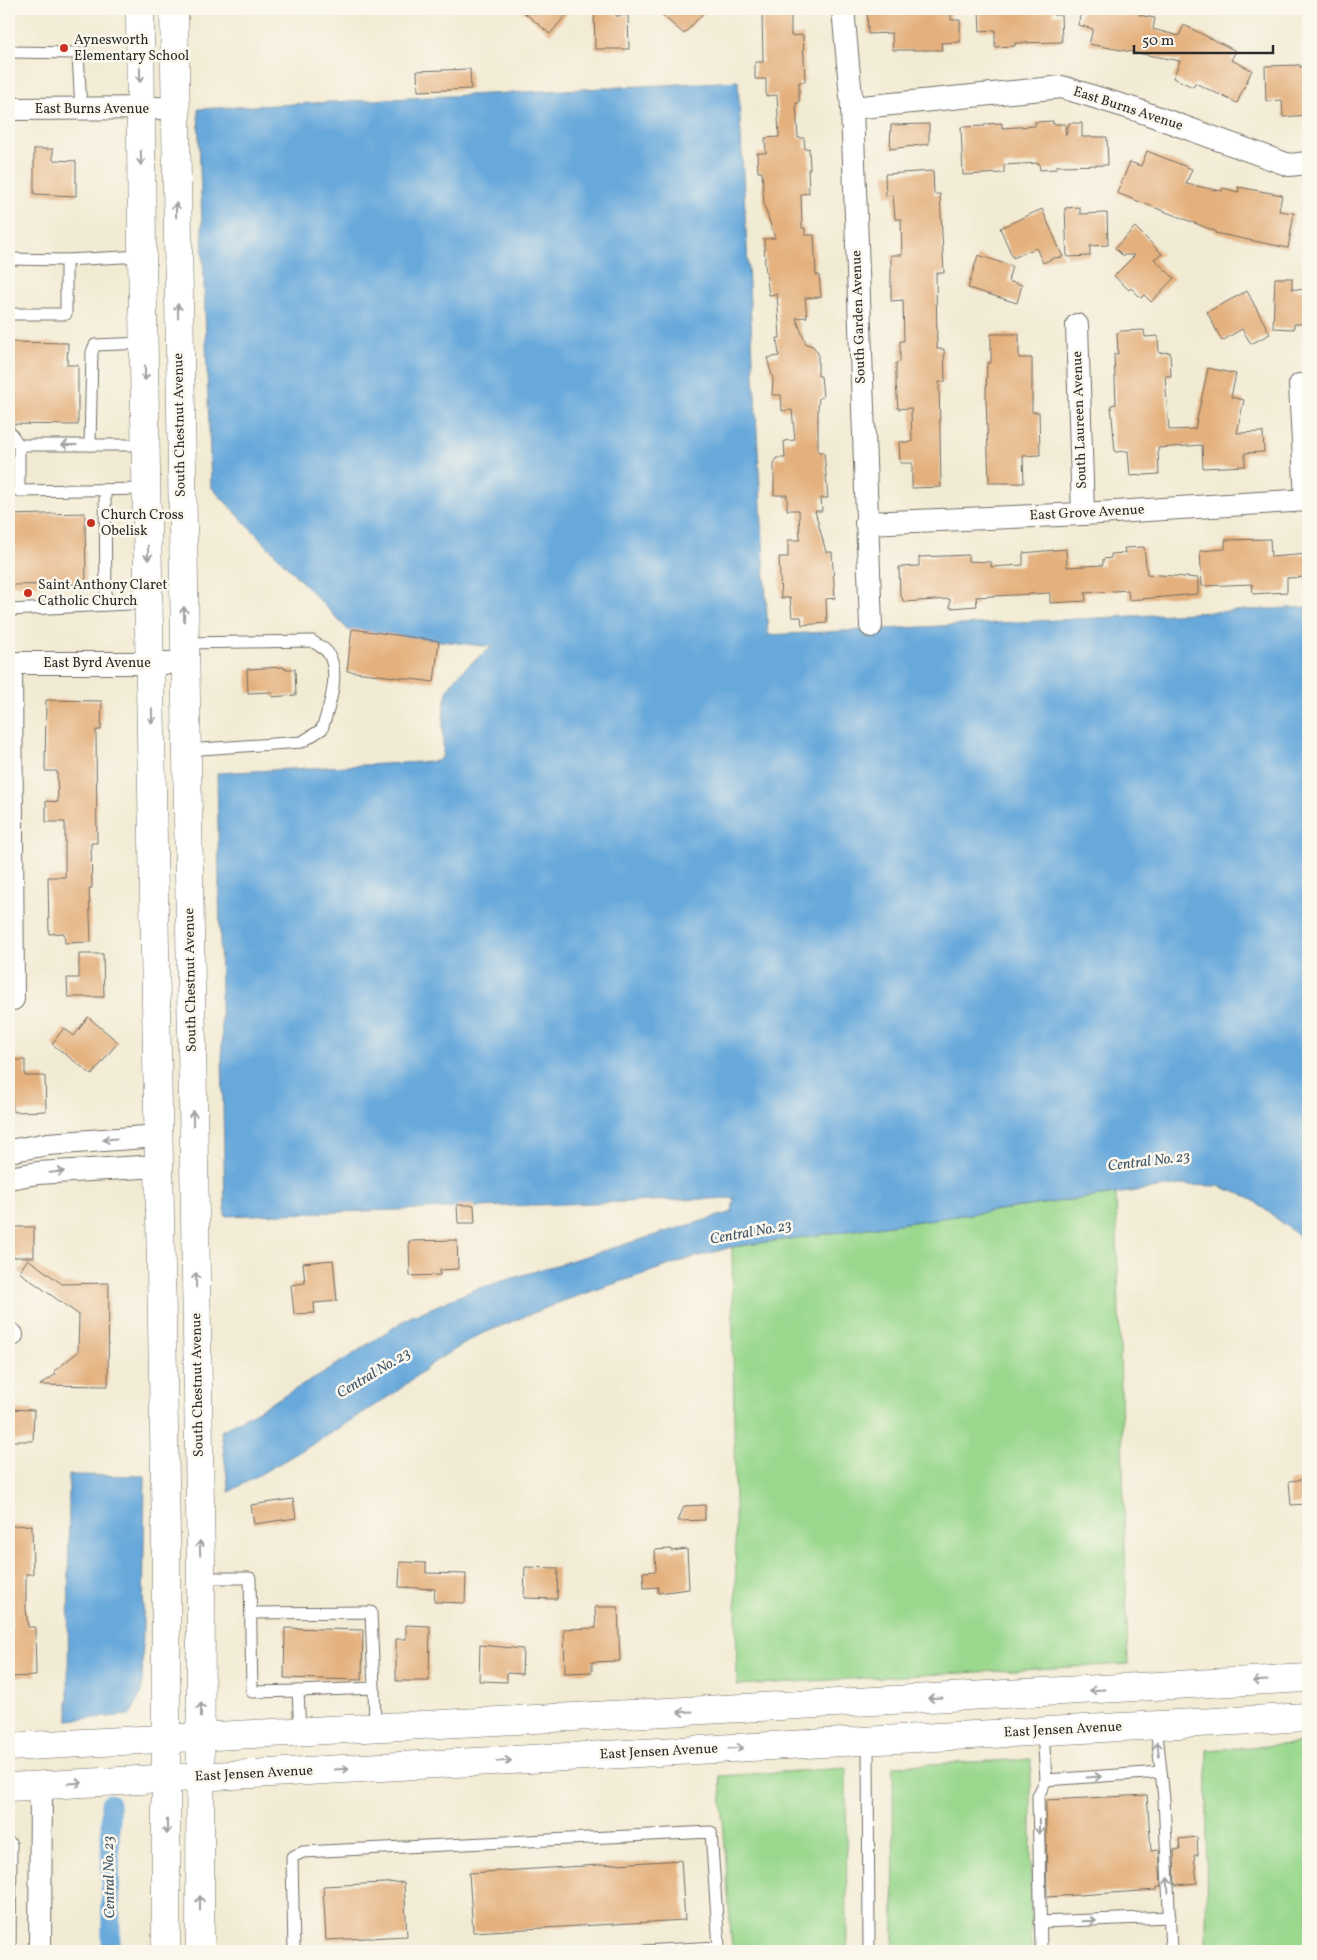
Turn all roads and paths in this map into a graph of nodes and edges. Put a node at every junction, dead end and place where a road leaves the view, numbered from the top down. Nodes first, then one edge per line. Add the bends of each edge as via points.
1 (140, 9) edge
2 (174, 9) edge
3 (843, 9) edge
4 (9, 52) edge
5 (174, 108) junction
6 (852, 108) junction
7 (9, 109) edge
8 (81, 110) junction
9 (140, 110) junction
10 (1308, 162) edge
11 (142, 256) junction
12 (9, 259) edge
13 (66, 260) junction
14 (9, 314) edge
15 (1077, 325) dead end
16 (144, 343) junction
17 (1300, 385) dead end
18 (9, 431) edge
19 (19, 445) junction
20 (90, 445) junction
21 (146, 445) junction
22 (147, 489) junction
23 (105, 490) junction
24 (1307, 500) edge
25 (1083, 514) junction
26 (866, 523) junction
27 (149, 603) junction
28 (106, 605) junction
29 (9, 610) edge
30 (871, 626) dead end
31 (185, 653) junction
32 (10, 663) edge
33 (151, 663) junction
34 (187, 750) junction
35 (13, 999) dead end
36 (159, 1136) junction
37 (9, 1152) edge
38 (160, 1166) junction
39 (9, 1178) edge
40 (201, 1578) junction
41 (251, 1614) junction
42 (1308, 1678) edge
43 (374, 1688) junction
44 (298, 1691) junction
45 (1308, 1717) edge
46 (1156, 1725) junction
47 (375, 1728) junction
48 (300, 1732) junction
49 (1043, 1732) junction
50 (201, 1737) junction
51 (167, 1738) junction
52 (868, 1741) junction
53 (9, 1747) edge
54 (1161, 1772) junction
55 (201, 1777) junction
56 (167, 1778) junction
57 (1046, 1780) junction
58 (41, 1785) junction
59 (9, 1787) edge
60 (9, 1842) edge
61 (1170, 1918) junction
62 (1040, 1922) junction
63 (10, 1951) edge
64 (40, 1951) edge
65 (166, 1951) edge
66 (200, 1951) edge
67 (294, 1951) edge
68 (642, 1951) edge
69 (869, 1951) edge
70 (1041, 1951) edge
71 (1171, 1951) edge

1 -> 9 main road
2 - 5 main road, South Chestnut Avenue
3 - 6 street, South Garden Avenue
4 - 8 lane via 78,53
5 - 9 street, East Burns Avenue
31 -> 5 main road, South Chestnut Avenue
6 - 10 street, East Burns Avenue via 1062,87 1137,110 1289,165
6 - 26 street, South Garden Avenue
7 - 8 street, East Burns Avenue
8 - 9 street, East Burns Avenue
9 -> 11 main road
11 - 13 lane
11 - 16 main road
12 - 13 lane
13 - 14 lane via 66,314
15 - 25 street, South Laureen Avenue
16 - 20 lane via 95,345 92,352
16 -> 21 main road
17 - 24 street
18 - 19 lane
20 -> 19 lane
19 - 23 lane via 19,491
20 - 21 lane
21 - 22 main road
22 - 23 lane
22 -> 27 main road
23 - 28 lane
24 - 25 street, East Grove Avenue
25 - 26 street, East Grove Avenue
26 - 30 street, South Garden Avenue
27 - 28 lane
27 - 33 main road
28 - 29 lane
31 - 33 street, East Byrd Avenue
31 - 34 main road, South Chestnut Avenue
31 - 34 lane via 312,641 327,652 332,662 333,695 322,729 302,742
32 - 33 street, East Byrd Avenue
32 - 35 street
33 -> 36 main road
40 -> 34 main road, South Chestnut Avenue
36 -> 37 street via 48,1144
36 - 38 main road
39 -> 38 street via 85,1169
38 - 51 main road
40 - 41 lane via 250,1578
50 -> 40 main road, South Chestnut Avenue
41 - 43 lane via 371,1612
41 - 44 lane via 252,1692
42 -> 47 main road
43 - 44 lane
43 - 47 lane
44 - 48 lane
45 - 46 main road, East Jensen Avenue
46 - 49 main road, East Jensen Avenue
54 -> 46 lane
47 - 48 main road
48 - 50 main road
49 - 52 main road, East Jensen Avenue
49 - 57 lane
50 - 51 main road
50 - 55 main road, South Chestnut Avenue
51 - 53 main road
51 - 56 main road
55 -> 52 main road, East Jensen Avenue
52 - 69 lane
57 -> 54 lane
61 -> 54 lane
55 - 56 main road, East Jensen Avenue
66 -> 55 main road, South Chestnut Avenue
58 -> 56 main road, East Jensen Avenue
56 -> 65 main road
57 -> 62 lane via 1038,1796
58 - 59 main road, East Jensen Avenue
58 - 64 street
60 - 63 lane
62 -> 61 lane
61 - 71 lane
62 - 70 lane
67 - 68 lane via 292,1857 303,1852 711,1832 719,1947

